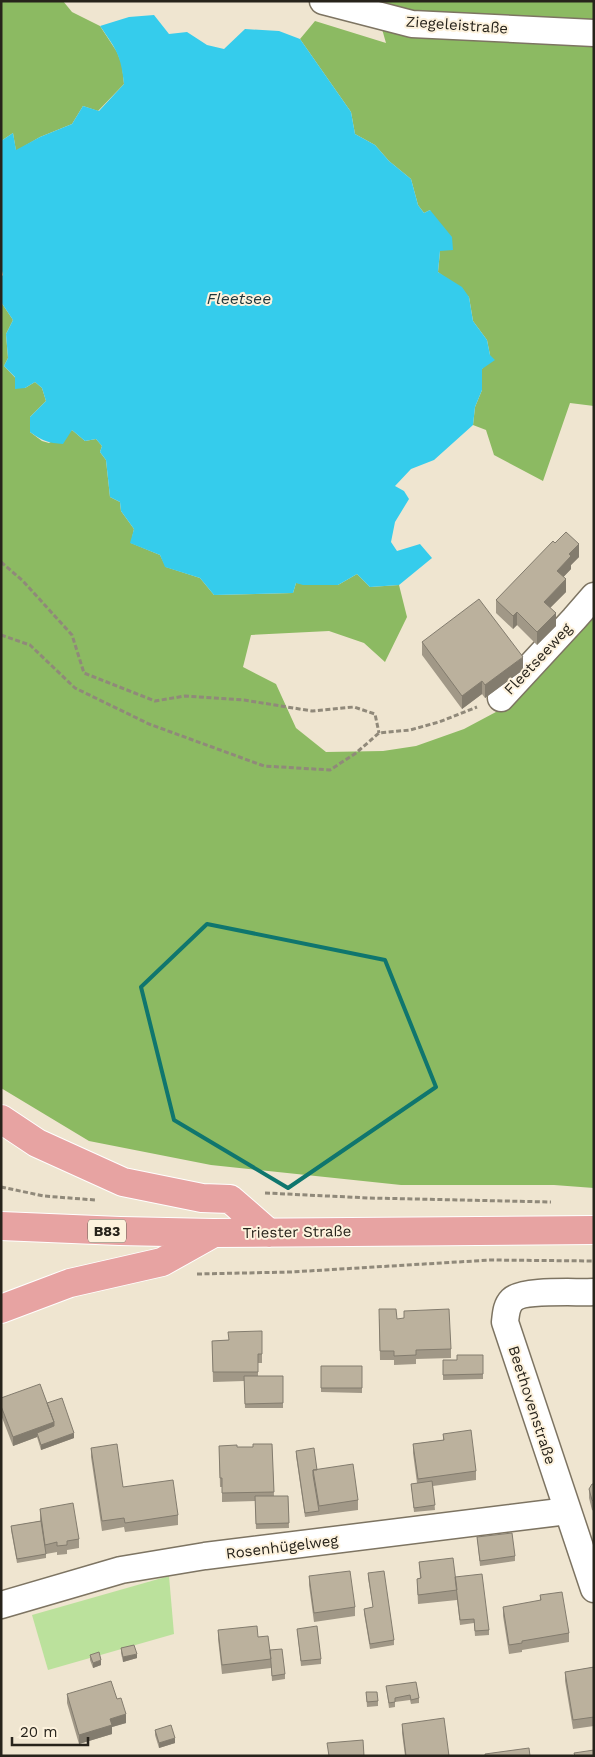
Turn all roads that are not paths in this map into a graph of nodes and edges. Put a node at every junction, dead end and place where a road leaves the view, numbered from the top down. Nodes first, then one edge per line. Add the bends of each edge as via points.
1 (323, 1) edge
2 (594, 33) edge
3 (594, 596) edge
4 (501, 698) road end
5 (1, 1119) edge
6 (1, 1226) edge
7 (594, 1230) edge
8 (213, 1233) junction
9 (269, 1233) junction
10 (594, 1292) edge
11 (1, 1309) edge
12 (568, 1512) junction
13 (594, 1589) edge
14 (1, 1605) edge

1 - 2 street, Ziegeleistraße via 412,24
3 - 4 street, Fleetseeweg
5 - 9 main road via 37,1143 122,1182 202,1198 230,1199
6 - 8 main road, Triester Straße / B83
7 - 9 main road, Triester Straße / B83
8 - 9 main road, Triester Straße / B83
8 - 11 main road via 162,1262 70,1283
10 - 12 street, Beethovenstraße via 525,1294 513,1299 506,1308 505,1322
12 - 13 street, Beethovenstraße
12 - 14 street, Rosenhügelweg via 121,1570

